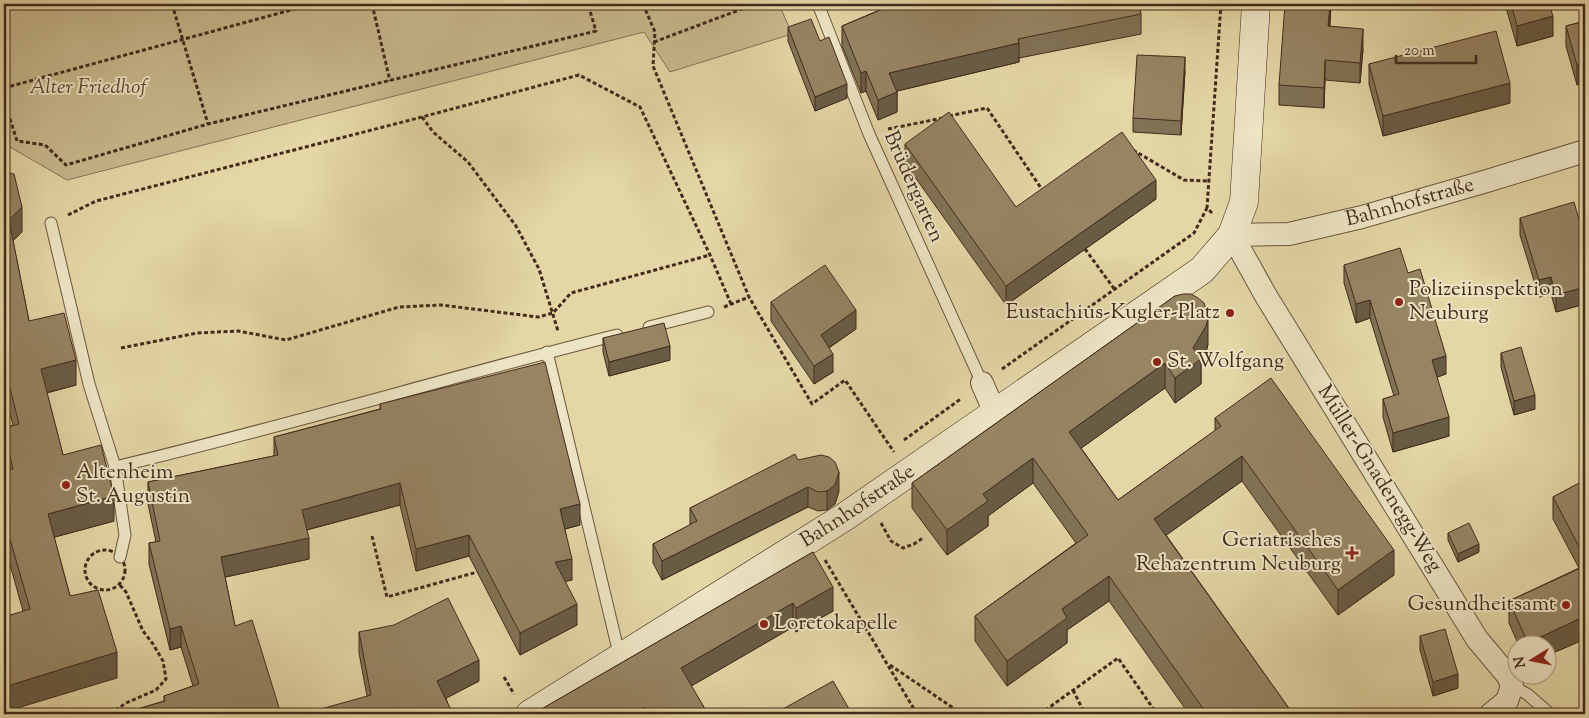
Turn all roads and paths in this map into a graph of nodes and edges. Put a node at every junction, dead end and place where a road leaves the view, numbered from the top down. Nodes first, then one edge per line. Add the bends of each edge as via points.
1 (172, 4) edge
2 (313, 4) edge
3 (372, 4) edge
4 (588, 4) edge
5 (643, 4) edge
6 (754, 4) edge
7 (818, 4) edge
8 (1221, 4) edge
9 (1256, 4) edge
10 (182, 38) junction
11 (654, 42) junction
12 (390, 81) junction
13 (4, 88) edge
14 (4, 100) edge
15 (422, 117) junction
16 (208, 124) junction
17 (869, 134) junction
18 (1128, 148) edge
19 (1585, 151) edge
20 (1209, 181) junction
21 (1046, 196) edge
22 (1207, 208) junction
23 (52, 223) joint
24 (1232, 235) junction
25 (1085, 249) edge
26 (710, 255) junction
27 (1115, 290) junction
28 (749, 297) junction
29 (731, 304) junction
30 (708, 312) joint
31 (553, 313) junction
32 (121, 348) dead end
33 (562, 348) junction
34 (547, 352) junction
35 (982, 384) junction
36 (995, 413) junction
37 (892, 449) junction
38 (115, 467) junction
39 (909, 473) junction
40 (868, 501) junction
41 (372, 536) dead end
42 (812, 538) junction
43 (923, 538) dead end
44 (120, 557) dead end
45 (489, 568) edge
46 (119, 584) dead end
47 (620, 658) junction
48 (888, 663) junction
49 (1506, 674) edge
50 (1512, 686) joint
51 (1073, 690) junction
52 (456, 708) dead end
53 (110, 714) edge
54 (460, 714) edge
55 (530, 714) edge
56 (917, 714) edge
57 (962, 714) edge
58 (1040, 714) edge
59 (1084, 714) edge
60 (1158, 714) edge
61 (1491, 714) edge
62 (1550, 714) edge

1 - 10 path
2 - 10 path
3 - 12 path
4 - 12 path via 596,31
5 - 11 path via 655,32
6 - 11 path
7 - 17 lane, Brüdergarten
8 - 20 path
9 - 24 main road via 1244,202
10 - 13 path
10 - 16 path
11 - 28 path via 653,66
12 - 16 path
14 - 16 path via 17,141 45,145 66,165
15 - 23 path via 96,201
15 - 26 path via 579,75 640,107
15 - 31 path via 433,132 468,162 516,226 539,270
17 - 21 path via 987,108
17 - 35 lane, Brüdergarten
18 - 20 path via 1184,180
19 - 24 street, Bahnhofstraße via 1362,217 1289,234
20 - 22 path
22 - 24 path
22 - 27 path via 1194,233
23 - 38 lane via 89,384
24 - 36 main road, Bahnhofstraße via 1202,270
24 - 49 street, Müller-Gnadenegg-Weg via 1266,296 1477,639
25 - 27 path
26 - 29 path
26 - 31 path via 571,293
27 - 35 path
28 - 29 path
28 - 37 path via 812,404 845,380
29 - 30 path
30 - 33 lane
31 - 32 path via 538,317 441,305 399,307 286,340 238,332 205,333
31 - 33 path
33 - 34 lane
34 - 38 lane
34 - 47 lane
35 - 36 street
35 - 37 path
36 - 39 main road, Bahnhofstraße
37 - 39 path
38 - 44 lane via 125,535
39 - 40 main road, Bahnhofstraße
40 - 42 main road, Bahnhofstraße
40 - 43 path via 891,541 903,548
41 - 45 path via 387,597
42 - 47 main road, Bahnhofstraße
42 - 48 path
46 - 53 path via 163,661 166,679 156,690
47 - 55 main road, Bahnhofstraße
48 - 56 path
48 - 57 path
50 - 61 street via 1507,701
50 - 62 lane
51 - 58 path
51 - 59 path
51 - 60 path via 1118,658
52 - 54 path

